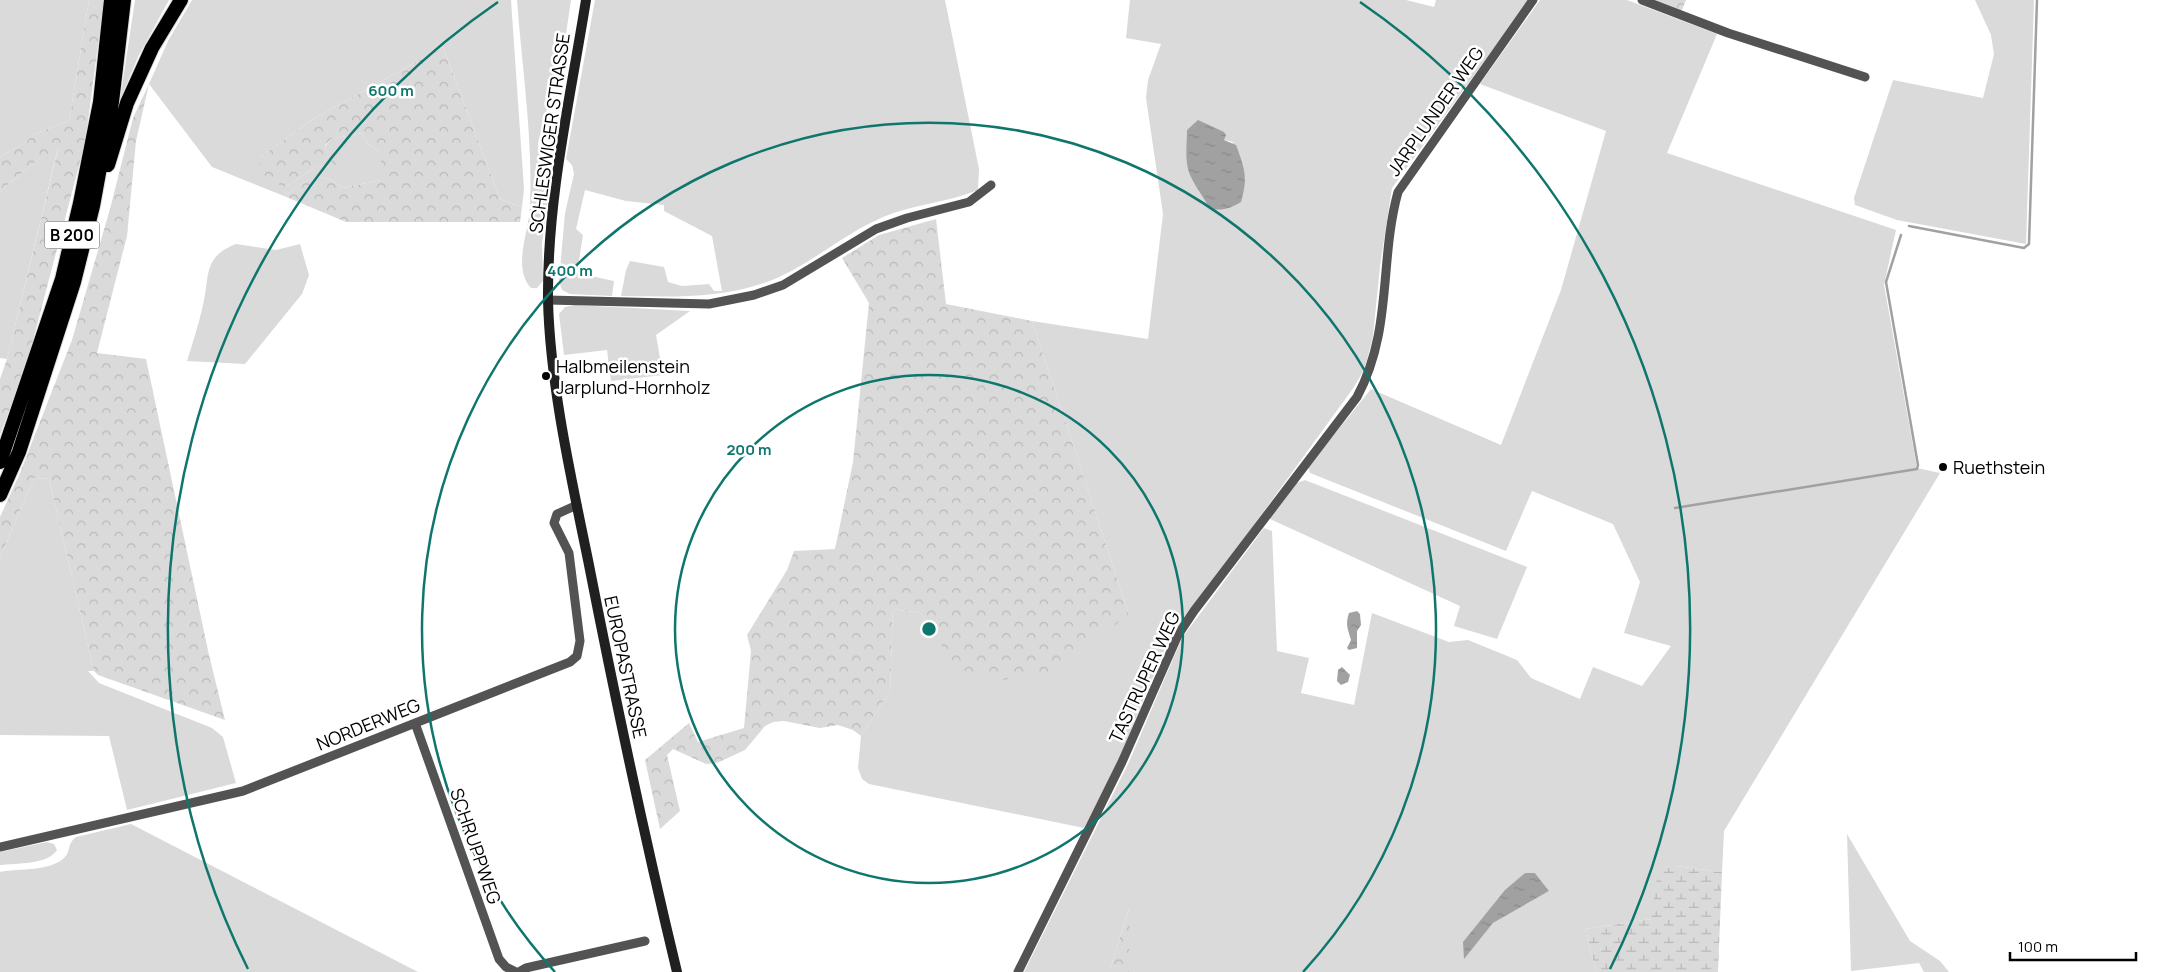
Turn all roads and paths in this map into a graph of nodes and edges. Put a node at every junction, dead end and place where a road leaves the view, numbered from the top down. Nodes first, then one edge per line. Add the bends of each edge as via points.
1 (111, 0) edge
2 (124, 0) edge
3 (181, 0) edge
4 (586, 0) edge
5 (1534, 0) edge
6 (1642, 0) edge
7 (1865, 77) dead end
8 (991, 185) dead end
9 (93, 206) junction
10 (548, 300) junction
11 (553, 367) joint
12 (1357, 397) joint
13 (0, 462) edge
14 (0, 495) edge
15 (577, 505) junction
16 (415, 723) junction
17 (0, 846) edge
18 (646, 941) dead end
19 (518, 972) edge
20 (677, 972) edge
21 (1018, 972) edge

1 - 13 highway, B 200 via 100,102 62,278
2 - 9 highway, B 200 via 112,102
3 - 9 highway via 152,48 127,103
4 - 10 main road, SCHLESWIGER STRASSE via 552,203
5 - 12 street, JARPLUNDER WEG via 1398,192 1392,217 1378,341 1368,376
6 - 7 street via 1728,33
8 - 10 street via 969,202 876,229 783,284 754,296 709,304
9 - 14 highway, B 200 via 71,292 19,452
10 - 11 main road, SCHLESWIGER STRASSE
11 - 15 main road, EUROPASTRASSE
12 - 21 street, TASTRUPER WEG via 1178,635 1122,762
15 - 16 street, NORDERWEG via 557,514 554,522 569,553 580,641 577,656 570,662
15 - 20 main road, EUROPASTRASSE via 650,859
16 - 17 street, NORDERWEG via 243,791
16 - 19 street, SCHRUPPWEG via 499,959 506,967
18 - 19 street, SCHRUPPWEG

